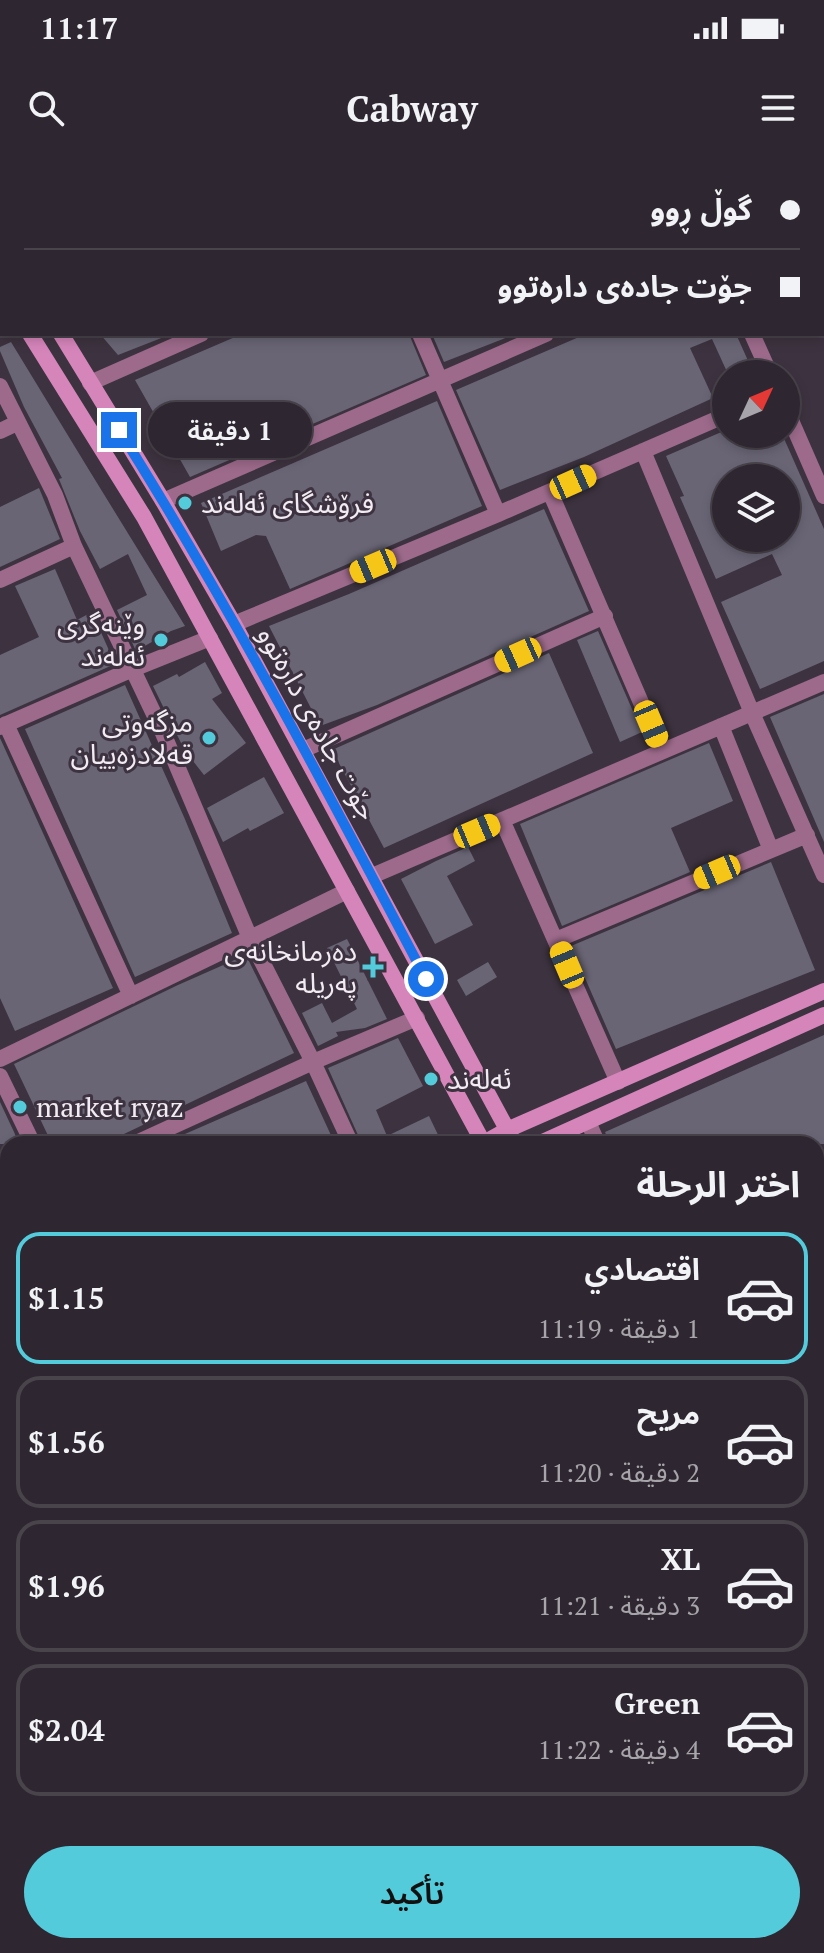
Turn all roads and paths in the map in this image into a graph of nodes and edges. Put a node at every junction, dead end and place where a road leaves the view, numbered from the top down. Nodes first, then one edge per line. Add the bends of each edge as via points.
1 (31, 336) edge
2 (62, 336) edge
3 (196, 336) edge
4 (421, 336) edge
5 (541, 336) edge
6 (753, 336) edge
7 (764, 360) edge
8 (439, 379) junction
9 (90, 383) junction
10 (0, 386) edge
11 (712, 421) edge
12 (17, 423) junction
13 (0, 431) edge
14 (800, 441) edge
15 (643, 451) junction
16 (550, 492) junction
17 (824, 496) edge
18 (163, 501) junction
19 (498, 514) junction
20 (74, 546) junction
21 (0, 580) edge
22 (605, 616) junction
23 (234, 624) junction
24 (210, 638) junction
25 (133, 669) junction
26 (824, 682) edge
27 (752, 713) junction
28 (3, 726) edge
29 (721, 726) junction
30 (303, 750) junction
31 (662, 751) junction
32 (502, 820) junction
33 (807, 835) junction
34 (771, 850) junction
35 (824, 875) edge
36 (372, 876) junction
37 (347, 891) junction
38 (250, 938) junction
39 (556, 940) junction
40 (824, 991) edge
41 (131, 996) junction
42 (824, 1015) edge
43 (417, 1018) junction
44 (0, 1059) edge
45 (313, 1062) junction
46 (0, 1076) edge
47 (618, 1082) junction
48 (588, 1122) junction
49 (29, 1136) edge
50 (151, 1136) edge
51 (347, 1136) edge
52 (479, 1136) edge
53 (510, 1136) edge
54 (513, 1136) edge
55 (556, 1136) edge
56 (594, 1136) edge

1 - 24 main road, جۆت جادەی دارەتوو via 144,517
2 - 9 main road, جۆت جادەی دارەتوو
3 - 9 street
4 - 8 street
5 - 8 street
6 - 7 street
8 - 18 street
8 - 19 street
9 - 18 main road, جۆت جادەی دارەتوو
10 - 12 street
11 - 15 street
12 - 13 street
12 - 20 street via 55,495
14 - 17 street
15 - 16 street
15 - 27 street
16 - 19 street
16 - 22 street
18 - 23 main road, جۆت جادەی دارەتوو
19 - 23 street
20 - 21 street
20 - 25 street
22 - 30 street
22 - 31 street
23 - 30 main road, جۆت جادەی دارەتوو
24 - 25 street
24 - 37 main road, جۆت جادەی دارەتوو
25 - 28 street
25 - 38 street
26 - 27 street
27 - 29 street
27 - 33 street
28 - 41 street
29 - 31 street
29 - 34 street
30 - 36 main road, جۆت جادەی دارەتوو
31 - 32 street
32 - 36 street
32 - 39 street
33 - 34 street
33 - 35 street
34 - 39 street
36 - 53 main road, جۆت جادەی دارەتوو
37 - 38 street
37 - 43 main road, جۆت جادەی دارەتوو
38 - 41 street
38 - 45 street
39 - 47 street
40 - 47 main road
41 - 44 street
42 - 48 main road
43 - 45 street
43 - 52 main road, جۆت جادەی دارەتوو
45 - 50 street
45 - 51 street
46 - 49 street
47 - 54 main road
48 - 55 main road
48 - 56 street

